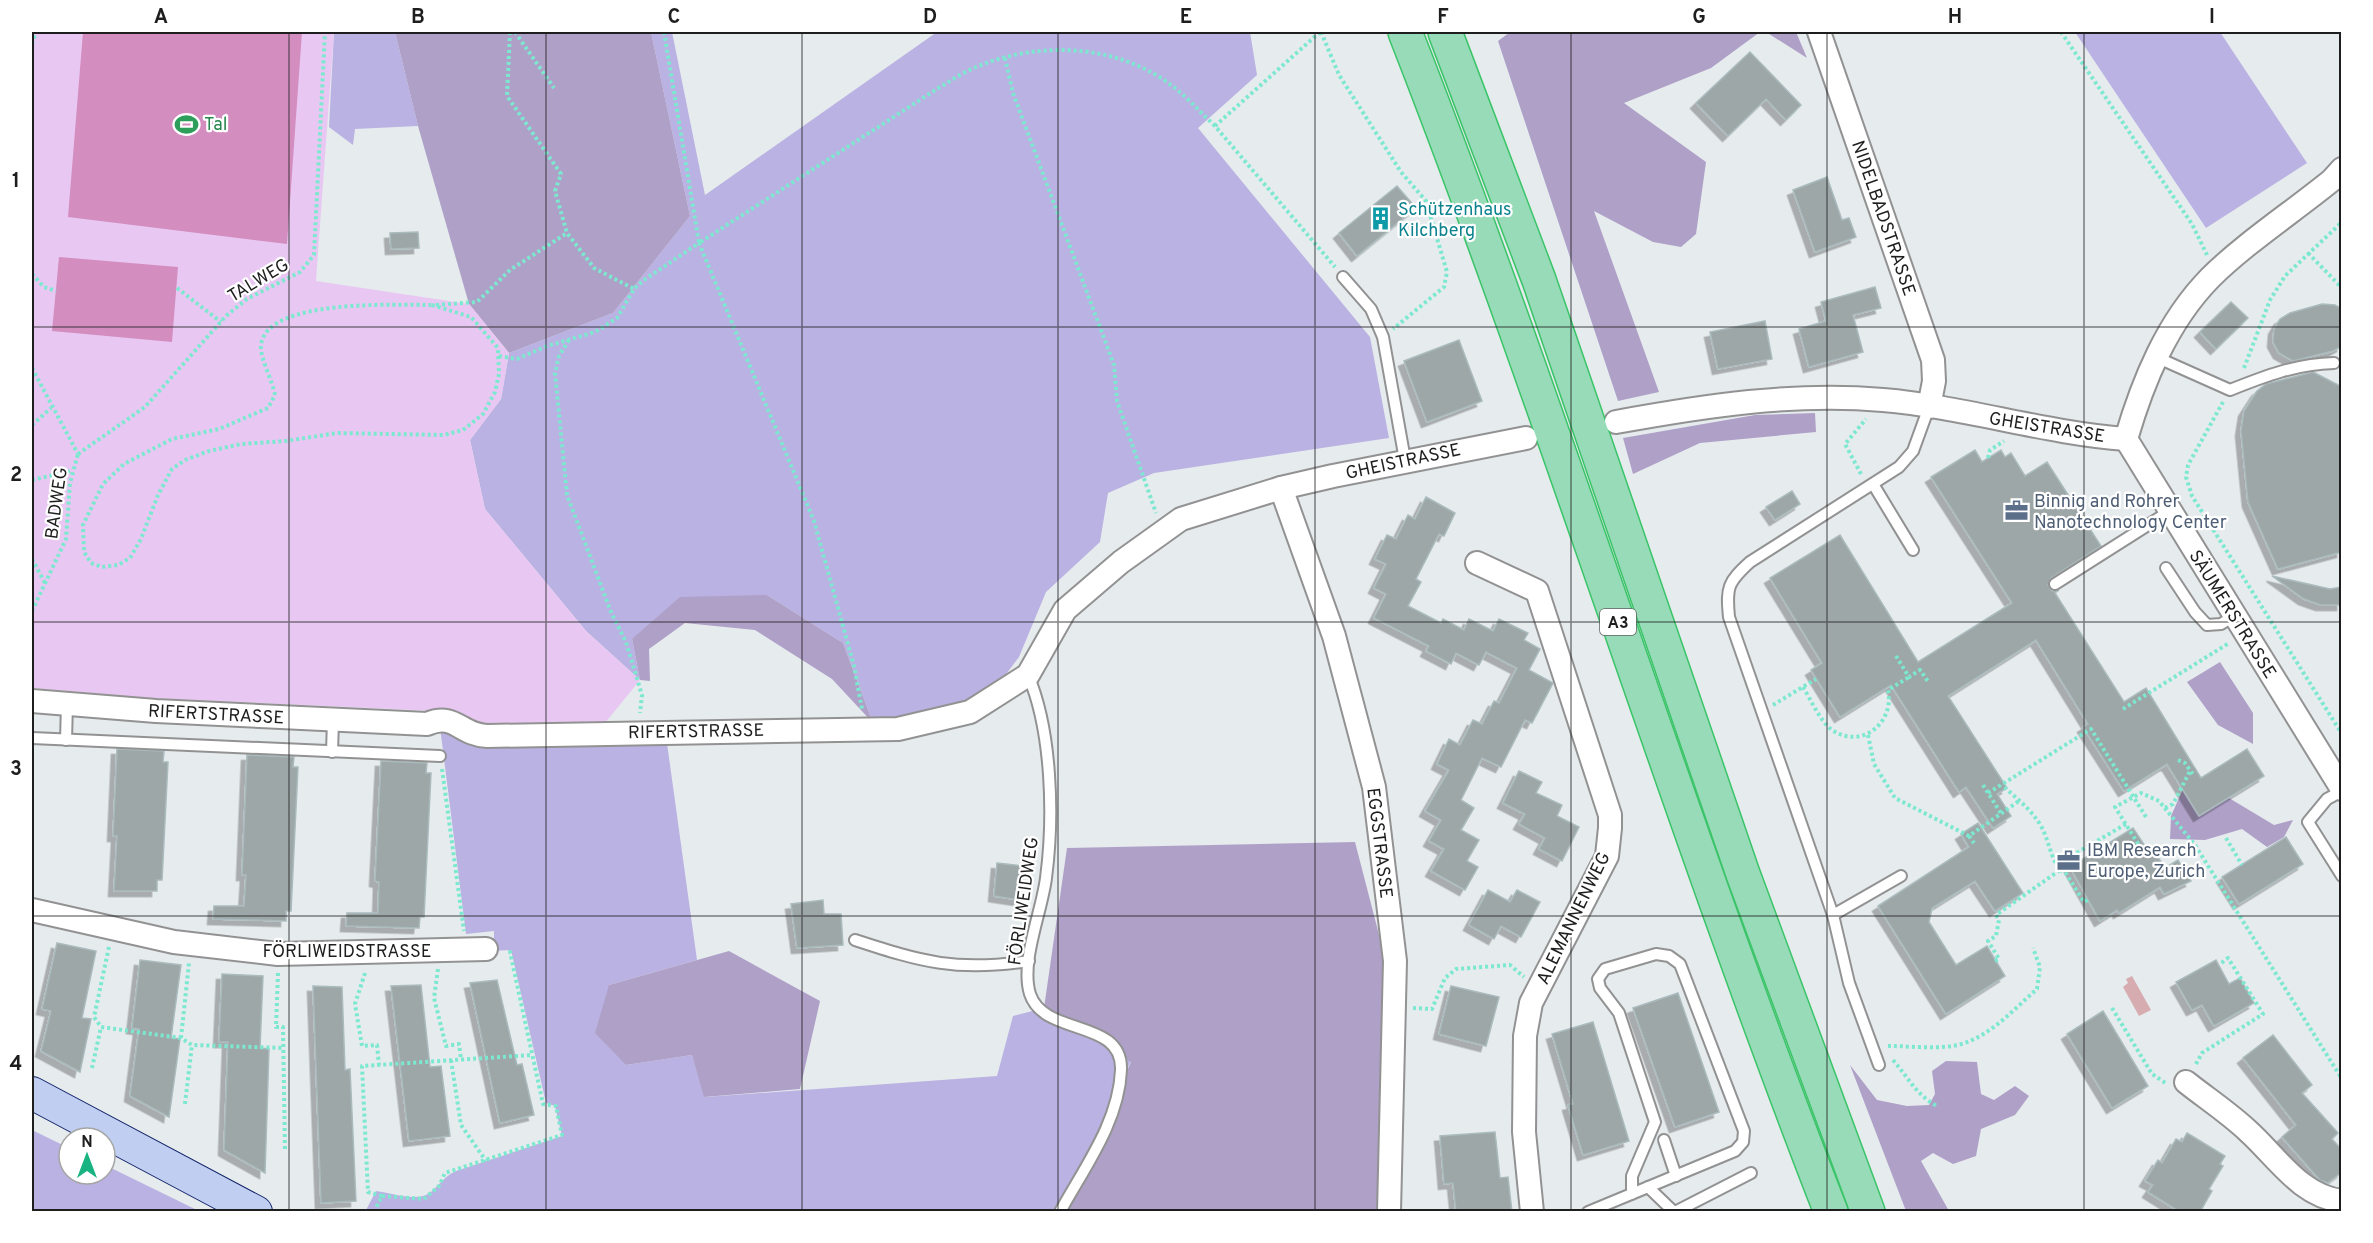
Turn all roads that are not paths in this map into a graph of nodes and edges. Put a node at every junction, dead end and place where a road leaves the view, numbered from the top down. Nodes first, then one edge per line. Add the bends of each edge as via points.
1 (1405, 32) edge
2 (1445, 32) edge
3 (1819, 32) edge
4 (2342, 169) edge
5 (1343, 277) road end
6 (2156, 357) junction
7 (2334, 363) dead end
8 (1929, 407) junction
9 (1616, 422) dead end
10 (1526, 438) dead end
11 (2126, 439) junction
12 (1405, 460) junction
13 (1870, 485) junction
14 (1281, 488) junction
15 (2170, 511) junction
16 (1913, 550) dead end
17 (1477, 563) dead end
18 (2166, 568) dead end
19 (2055, 584) dead end
20 (2234, 616) junction
21 (1028, 675) junction
22 (32, 700) edge
23 (67, 704) junction
24 (333, 720) junction
25 (32, 738) edge
26 (66, 740) junction
27 (332, 752) junction
28 (440, 756) dead end
29 (2337, 793) edge
30 (1901, 876) dead end
31 (2342, 876) edge
32 (32, 910) edge
33 (1833, 915) junction
34 (855, 940) dead end
35 (486, 949) dead end
36 (1029, 962) junction
37 (1879, 1065) dead end
38 (2186, 1083) road end
39 (32, 1093) edge
40 (1664, 1140) dead end
41 (1751, 1173) dead end
42 (1676, 1176) junction
43 (1648, 1187) junction
44 (1632, 1194) junction
45 (2342, 1201) edge
46 (256, 1212) edge
47 (1060, 1212) edge
48 (1389, 1212) edge
49 (1532, 1212) edge
50 (1588, 1212) edge
51 (1675, 1212) edge
52 (1831, 1212) edge
53 (1868, 1212) edge

1 - 52 highway, A3 via 1487,245 1679,800
2 - 53 highway, A3 via 1539,280 1746,885
3 - 8 street, NIDELBADSTRASSE via 1933,360
4 - 6 street, GHEISTRASSE via 2209,279 2185,307
5 - 12 lane via 1371,309 1383,337
6 - 7 lane via 2230,390 2309,363
6 - 11 street, GHEISTRASSE via 2141,389
8 - 9 street, GHEISTRASSE via 1831,398 1760,401
8 - 11 street, GHEISTRASSE via 2083,436
8 - 13 lane via 1908,459
10 - 12 street, GHEISTRASSE
11 - 15 street, SÄUMERSTRASSE
12 - 14 street, GHEISTRASSE
13 - 16 lane
13 - 33 lane via 1749,562 1731,579 1727,595 1729,616
14 - 21 street, RIFERTSTRASSE via 1181,519 1121,562 1065,610
14 - 48 street, EGGSTRASSE via 1334,636 1374,787 1395,961
15 - 19 lane
15 - 20 street, SÄUMERSTRASSE
17 - 49 street, ALEMANNENWEG via 1537,591 1610,815 1607,856 1531,1003 1525,1036 1524,1132
18 - 20 lane via 2207,625 2221,624
20 - 29 street, SÄUMERSTRASSE
21 - 24 street, RIFERTSTRASSE via 970,712 898,729 477,736 442,718 427,724
21 - 36 lane, FÖRLIWEIDWEG via 1035,692 1046,756 1050,825 1046,878
22 - 23 street, RIFERTSTRASSE
23 - 24 street, RIFERTSTRASSE
23 - 26 lane
24 - 27 lane
25 - 26 lane
26 - 27 lane
27 - 28 lane
29 - 31 lane via 2308,822
30 - 33 lane
32 - 35 street, FÖRLIWEIDSTRASSE via 190,944 278,954
33 - 37 lane via 1849,983
34 - 36 lane via 914,960 959,967
36 - 47 lane, FÖRLIWEIDWEG via 1030,993 1038,1009 1101,1036 1115,1046 1120,1059 1121,1073 1110,1121
38 - 45 street via 2247,1129 2304,1186 2327,1200
39 - 46 main road
40 - 42 lane
41 - 51 lane
42 - 43 lane
42 - 44 lane via 1735,1150 1743,1142 1744,1131 1680,964 1669,956 1656,954 1605,969 1598,979 1599,988 1619,1013 1655,1122 1632,1176
43 - 44 lane
43 - 51 lane
44 - 50 lane

